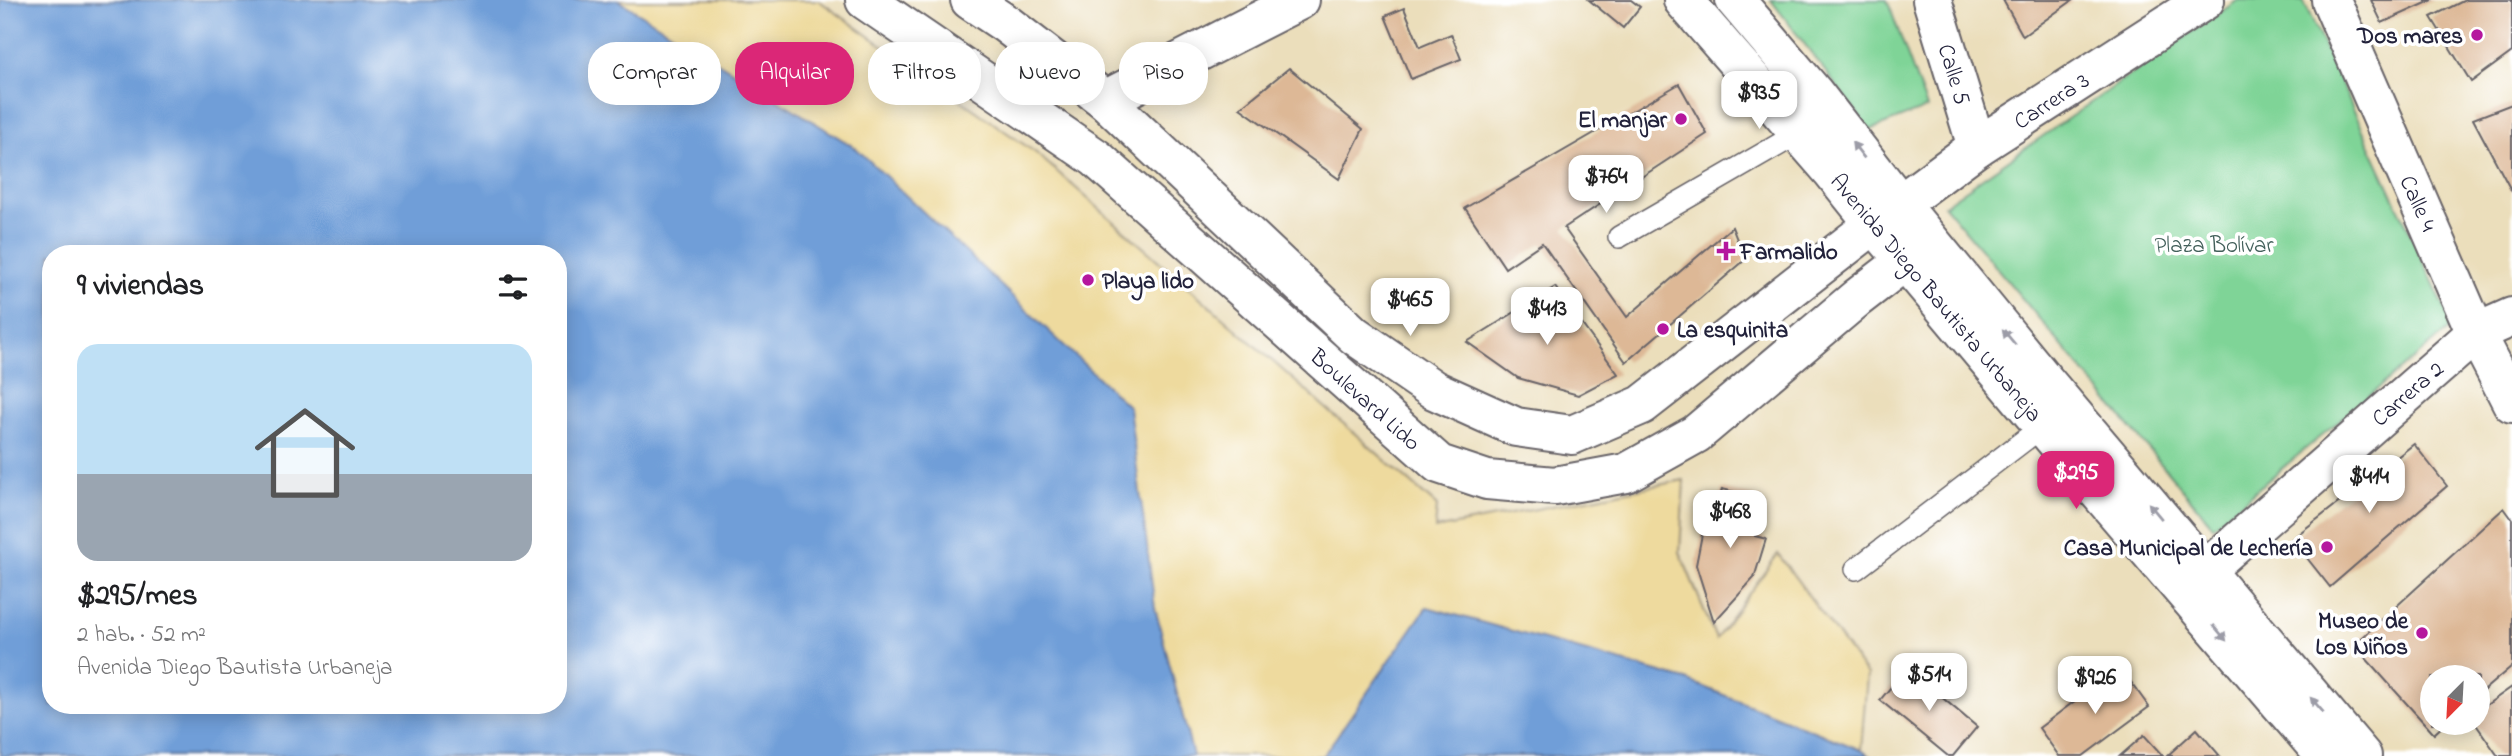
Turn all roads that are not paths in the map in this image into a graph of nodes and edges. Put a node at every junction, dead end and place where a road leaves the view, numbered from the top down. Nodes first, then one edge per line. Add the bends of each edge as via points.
1 (865, 0) edge
2 (970, 0) edge
3 (1300, 0) edge
4 (1683, 0) edge
5 (1735, 0) edge
6 (1932, 0) edge
7 (2205, 0) edge
8 (2331, 0) edge
9 (1029, 42) edge
10 (1105, 100) joint
11 (1799, 133) junction
12 (1977, 147) junction
13 (1887, 214) junction
14 (1619, 237) dead end
15 (1905, 261) junction
16 (2512, 317) edge
17 (2476, 333) junction
18 (2512, 403) edge
19 (2043, 426) junction
20 (1856, 569) dead end
21 (2194, 580) junction
22 (2325, 756) edge
23 (2362, 756) edge

1 - 15 street, Boulevard Lido via 1096,158 1439,464 1487,480 1555,486 1626,473 1696,434
2 - 9 street, Boulevard Lido
3 - 10 street
4 - 11 street, Avenida Diego Bautista Urbaneja
13 -> 5 street, Avenida Diego Bautista Urbaneja via 1813,92
6 - 12 street, Calle 5
7 - 12 street, Carrera 3
8 - 17 street, Calle 4
10 - 13 street, Boulevard Lido via 1354,335 1434,390 1516,427 1572,435 1642,405
11 - 13 street, Avenida Diego Bautista Urbaneja
11 - 14 lane
12 - 13 street, Carrera 3
13 - 15 street, Avenida Diego Bautista Urbaneja
21 -> 13 street, Avenida Diego Bautista Urbaneja
15 - 19 street, Avenida Diego Bautista Urbaneja
16 - 17 street, Carrera 2
17 - 18 street, Calle 4
17 - 21 street, Carrera 2
19 - 20 lane
19 - 21 street, Avenida Diego Bautista Urbaneja
21 -> 22 street, Avenida Diego Bautista Urbaneja
23 -> 21 street, Avenida Diego Bautista Urbaneja

